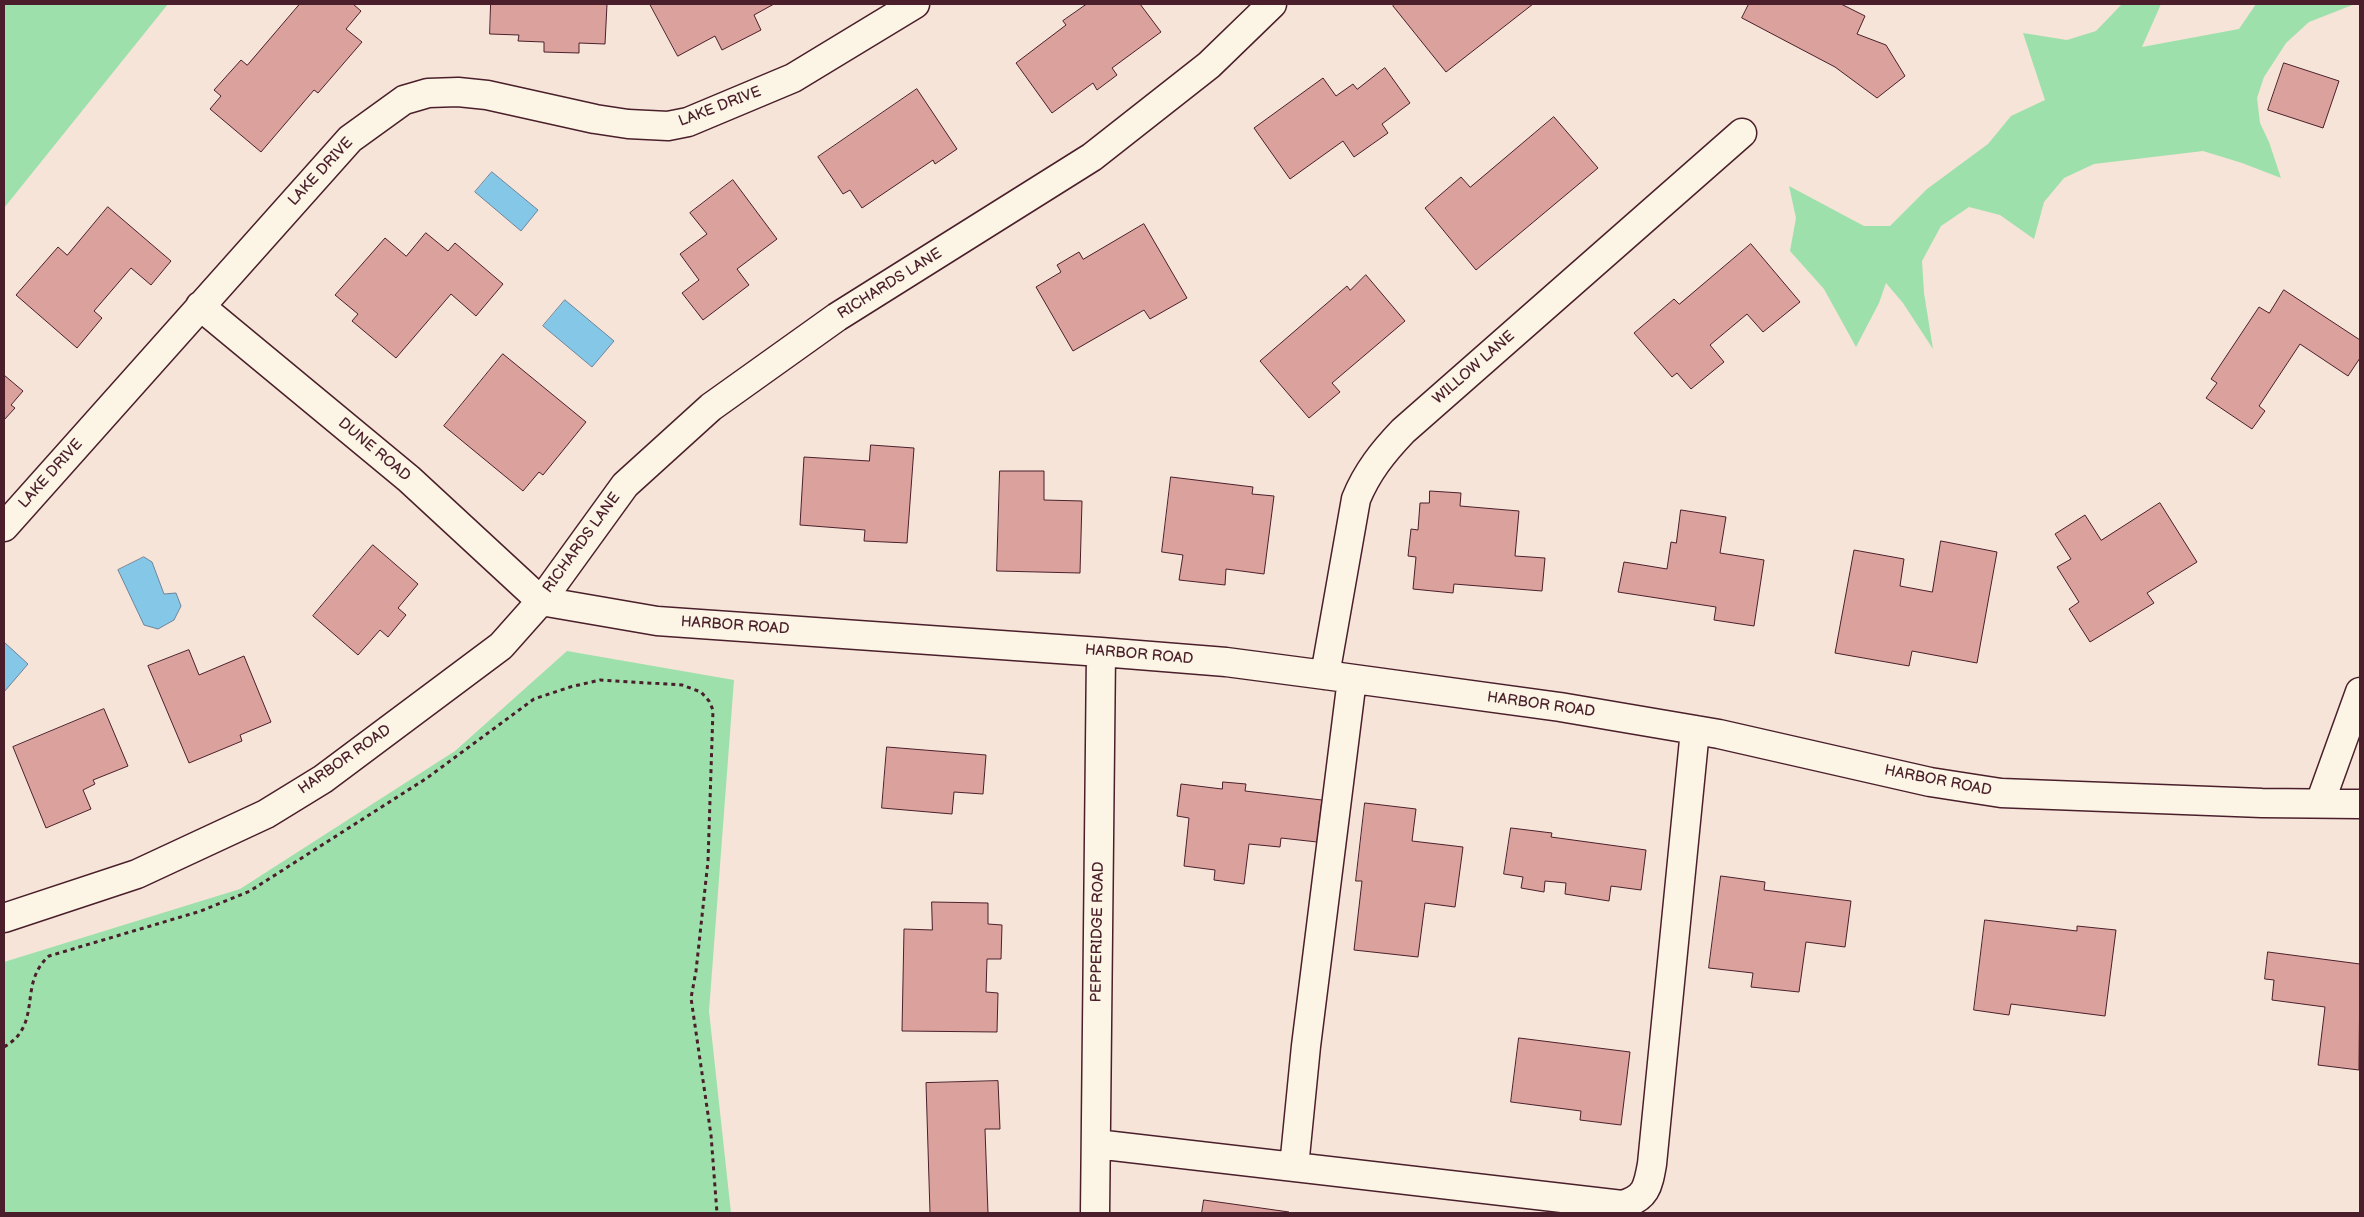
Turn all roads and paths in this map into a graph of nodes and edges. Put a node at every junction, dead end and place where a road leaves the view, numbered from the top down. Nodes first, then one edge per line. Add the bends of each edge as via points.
1 (915, 4) edge
2 (1272, 4) edge
3 (1742, 133) dead end
4 (200, 306) junction
5 (4, 527) edge
6 (540, 601) junction
7 (1101, 652) junction
8 (1325, 675) junction
9 (1352, 679) junction
10 (2360, 692) edge
11 (1695, 730) junction
12 (2320, 803) junction
13 (2360, 804) edge
14 (4, 918) edge
15 (4, 1047) edge
16 (1096, 1144) junction
17 (1294, 1167) junction
18 (717, 1213) edge
19 (1095, 1213) edge

1 - 4 street, LAKE DRIVE via 794,78 705,115 668,126 595,119 487,95 458,92 428,93 404,100 350,139
2 - 6 street, RICHARDS LANE via 1208,65 1092,157 837,317 711,407 625,484
3 - 8 street, WILLOW LANE via 1403,431 1380,456 1364,479 1356,499
4 - 5 street, LAKE DRIVE
4 - 6 street, DUNE ROAD via 409,478
6 - 7 street, HARBOR ROAD via 657,621
6 - 14 street, HARBOR ROAD via 501,646 323,779 266,814 137,874
7 - 8 street, HARBOR ROAD via 1226,662
7 - 16 street, PEPPERIDGE ROAD
8 - 9 street, HARBOR ROAD
9 - 11 street, HARBOR ROAD via 1560,707
9 - 17 street
10 - 12 street
11 - 12 street, HARBOR ROAD via 1930,782 2001,793
11 - 17 street via 1652,1164 1648,1185 1638,1200 1622,1205
12 - 13 street, HARBOR ROAD
15 - 18 path via 23,1030 34,976 38,965 49,956 201,911 250,891 427,778 534,699 600,680 682,685 701,692 713,710 708,861 691,998 711,1135
16 - 17 street
16 - 19 street, PEPPERIDGE ROAD

